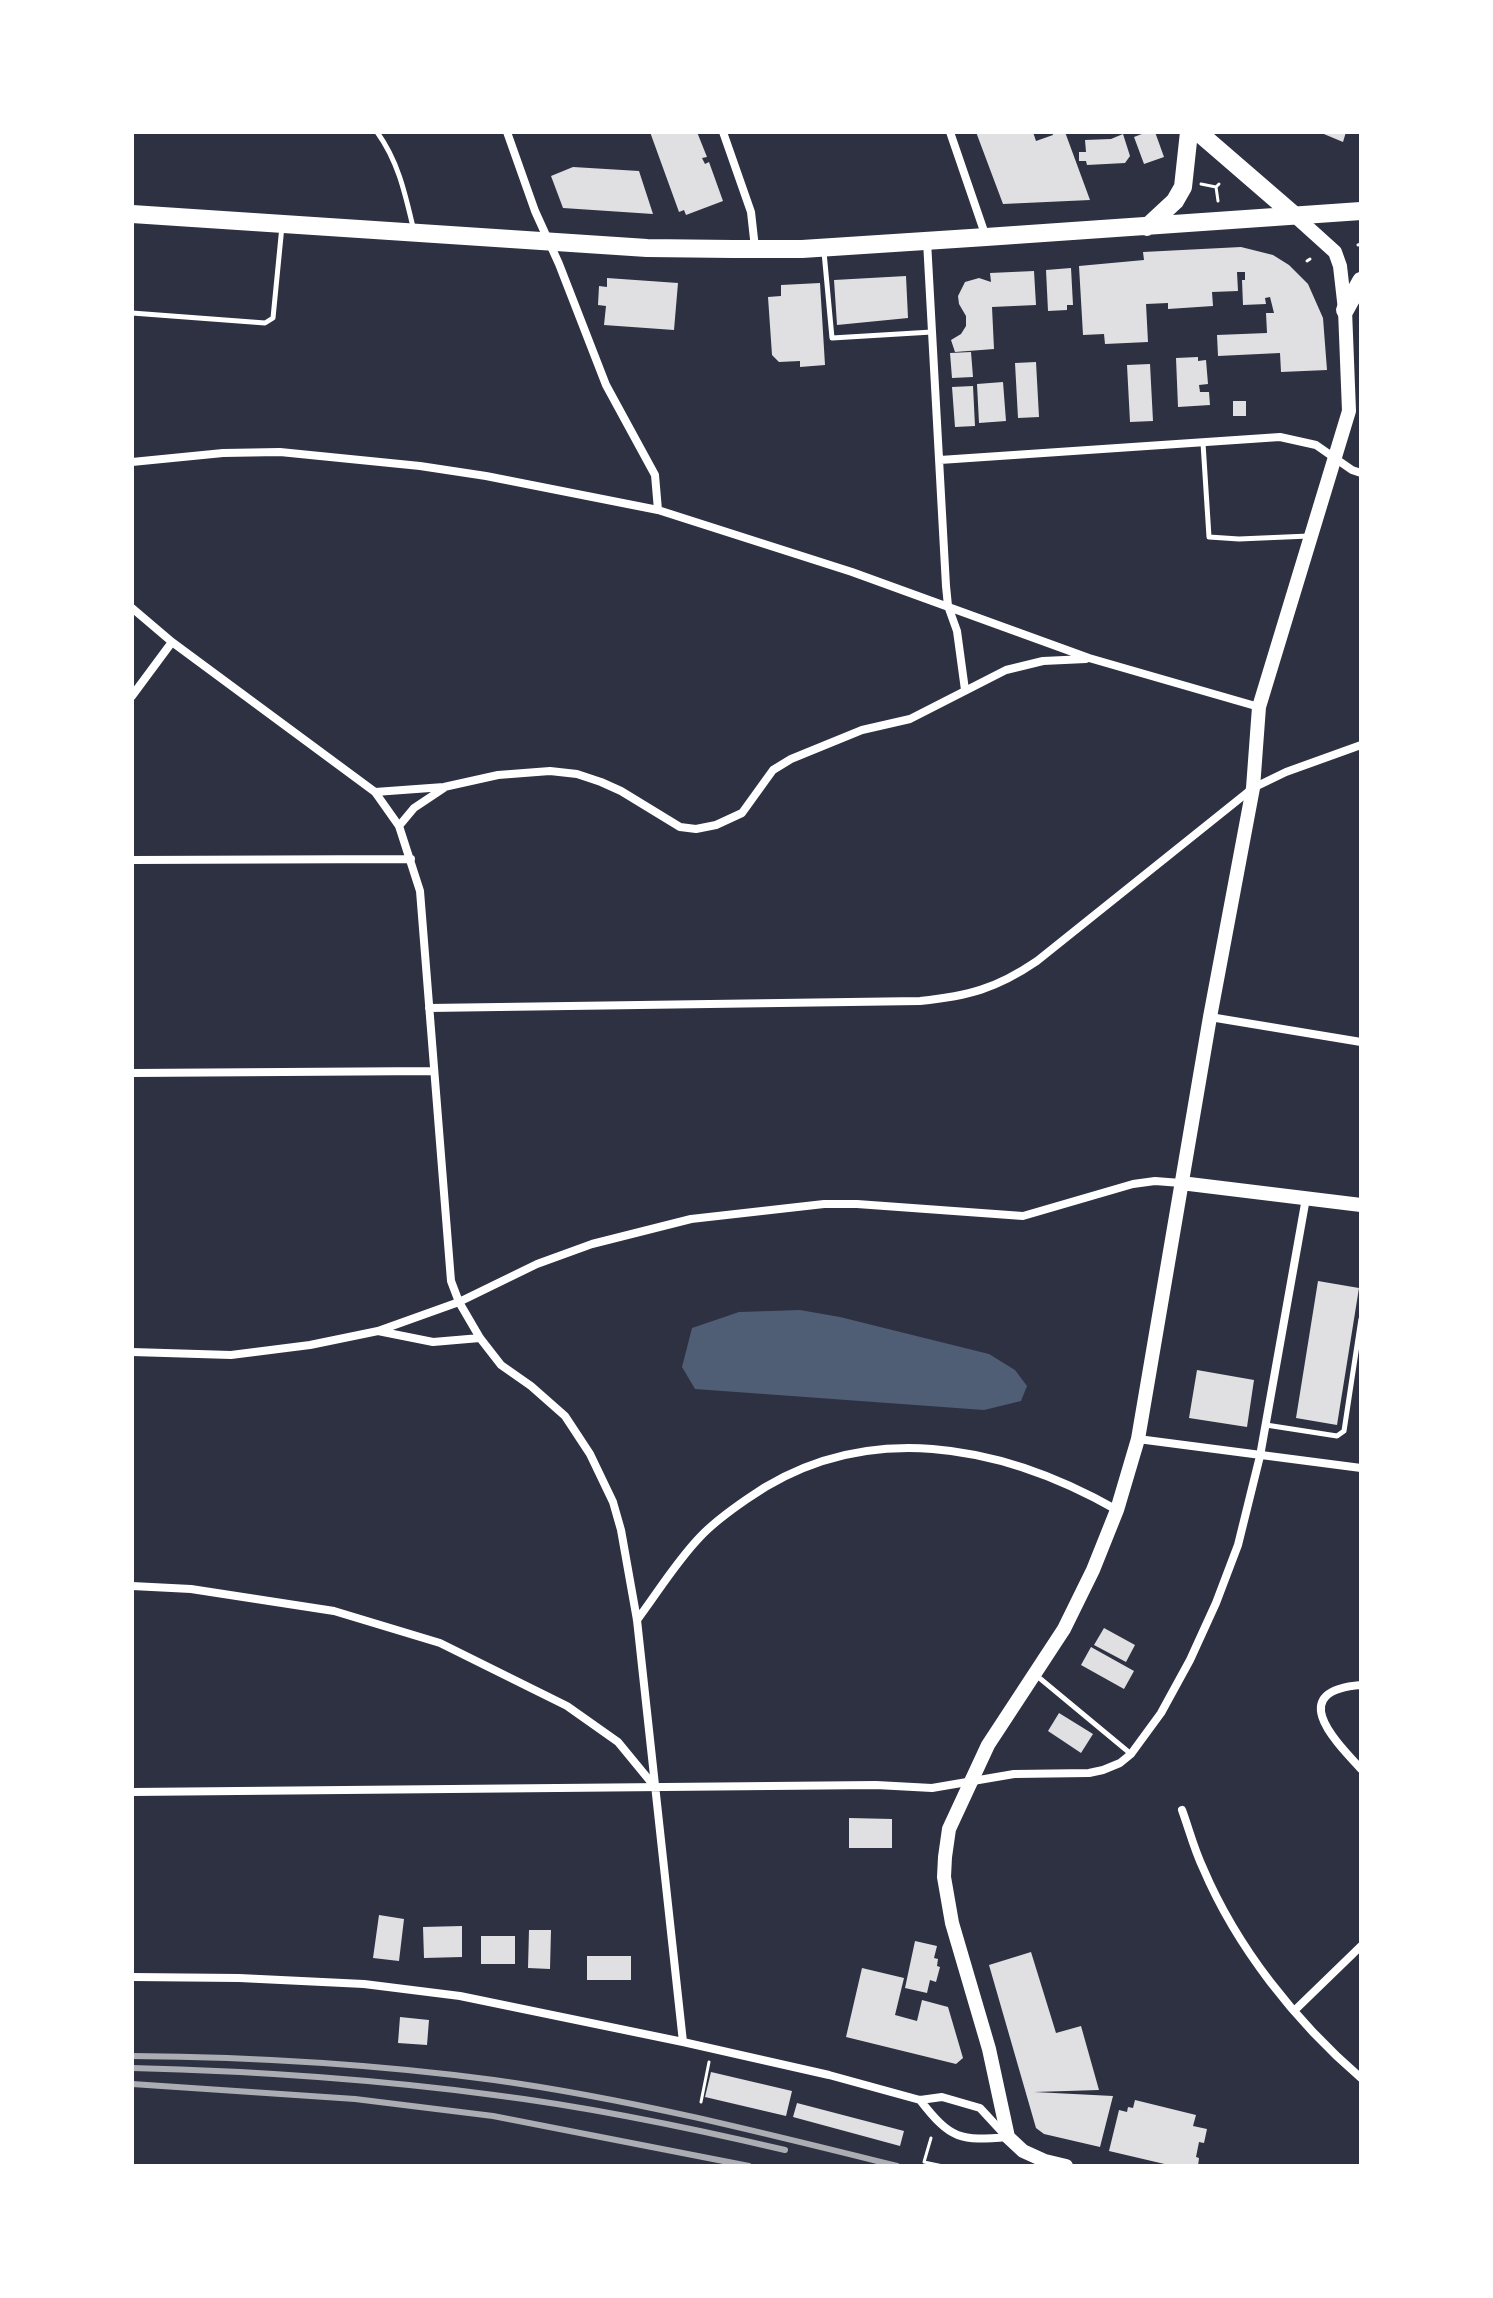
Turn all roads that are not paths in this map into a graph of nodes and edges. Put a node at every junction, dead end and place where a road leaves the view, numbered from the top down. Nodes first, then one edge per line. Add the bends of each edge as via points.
1 (377, 132) edge
2 (507, 132) edge
3 (723, 132) edge
4 (950, 132) edge
5 (1189, 132) edge
6 (1198, 132) edge
7 (1361, 211) edge
8 (132, 214) edge
9 (1294, 215) junction
10 (282, 223) junction
11 (1147, 227) junction
12 (414, 232) junction
13 (986, 237) junction
14 (548, 241) junction
15 (926, 241) junction
16 (824, 247) junction
17 (755, 249) junction
18 (1361, 282) edge
19 (1345, 310) junction
20 (132, 313) edge
21 (932, 332) junction
22 (1354, 357) edge
23 (1203, 442) junction
24 (1335, 459) junction
25 (940, 460) junction
26 (132, 462) edge
27 (1361, 473) edge
28 (658, 510) junction
29 (1310, 536) junction
30 (948, 606) junction
31 (132, 608) edge
32 (172, 642) junction
33 (1089, 658) junction
34 (965, 690) junction
35 (132, 696) edge
36 (1259, 707) junction
37 (1361, 745) edge
38 (444, 787) junction
39 (1253, 788) junction
40 (375, 792) junction
41 (399, 826) junction
42 (411, 859) junction
43 (132, 860) edge
44 (429, 1008) junction
45 (1210, 1017) junction
46 (1361, 1042) edge
47 (434, 1071) junction
48 (132, 1073) edge
49 (1181, 1183) junction
50 (1306, 1198) junction
51 (1361, 1205) edge
52 (459, 1302) junction
53 (1361, 1319) edge
54 (378, 1331) junction
55 (480, 1338) junction
56 (132, 1352) edge
57 (1265, 1425) junction
58 (1138, 1439) junction
59 (1260, 1456) junction
60 (1361, 1468) edge
61 (1117, 1510) junction
62 (132, 1586) edge
63 (637, 1620) junction
64 (1036, 1675) junction
65 (1361, 1685) edge
66 (1131, 1754) junction
67 (1361, 1769) edge
68 (971, 1781) junction
69 (655, 1787) junction
70 (132, 1792) edge
71 (1182, 1810) dead end
72 (1361, 1946) edge
73 (132, 1977) edge
74 (1294, 2011) junction
75 (683, 2042) junction
76 (1361, 2078) edge
77 (920, 2100) junction
78 (1008, 2137) junction
79 (1066, 2166) edge

1 - 12 lane via 402,181
2 - 14 street
3 - 17 street via 751,212
4 - 13 street
5 - 11 main road via 1183,187
6 - 9 main road
7 - 9 main road
8 - 10 main road
9 - 11 main road
9 - 19 street via 1335,252
10 - 12 main road
10 - 20 lane via 273,318 265,323
11 - 13 main road
12 - 14 main road
13 - 15 main road
14 - 17 main road
14 - 28 street via 606,385 655,475
15 - 16 main road
15 - 21 street
16 - 17 main road
16 - 21 lane via 832,338
18 - 19 main road
19 - 22 street
21 - 25 street
22 - 24 street via 1349,411
23 - 24 street via 1280,437 1316,445
23 - 25 street
23 - 29 lane via 1209,537
24 - 27 street
24 - 29 street
25 - 30 street
26 - 28 street via 280,452 473,474
28 - 30 street
29 - 36 street
30 - 33 street
30 - 34 street
31 - 32 street
32 - 35 street
32 - 40 street
33 - 34 street via 1006,670
33 - 36 street
34 - 38 street via 898,723 862,730 791,759 773,770 742,813 696,829 680,827 621,791 577,774 538,770
36 - 39 street
37 - 39 street
38 - 40 street
38 - 41 street
39 - 44 street via 1037,961 979,992 920,1001
39 - 45 street
40 - 41 street
41 - 42 street
42 - 43 street
42 - 44 street via 420,891
44 - 47 street
45 - 46 street
45 - 49 street
47 - 48 street
47 - 52 street via 451,1281
49 - 50 street
49 - 52 street via 1133,1184 1023,1216 824,1204 691,1219 564,1254
49 - 58 street
50 - 51 street
50 - 57 street
52 - 54 street
52 - 55 street
53 - 57 lane via 1344,1431 1337,1436
54 - 55 street via 433,1342
54 - 56 street via 231,1355
55 - 63 street via 501,1365 565,1416 590,1454 621,1530
57 - 59 street
58 - 59 street
58 - 61 street
59 - 60 street
59 - 66 street via 1238,1545 1216,1603 1161,1713
61 - 63 street via 1023,1468 971,1453 929,1447 865,1450 796,1471 729,1511 676,1564
61 - 64 street via 1093,1570
62 - 69 street via 191,1589 334,1611 440,1643 567,1706 618,1742
63 - 69 street
64 - 66 lane
64 - 68 street via 988,1745
65 - 67 street via 1331,1692 1320,1706 1324,1726
66 - 68 street via 1089,1773 1014,1774
68 - 69 street via 932,1788
68 - 78 street via 949,1829 944,1877
69 - 70 street
69 - 75 street
71 - 74 street via 1227,1915
72 - 74 street
73 - 75 street via 364,1984 460,1996
74 - 76 street
75 - 77 street
77 - 78 street via 942,2097 980,2108
77 - 78 street via 957,2137
78 - 79 street via 1023,2151

